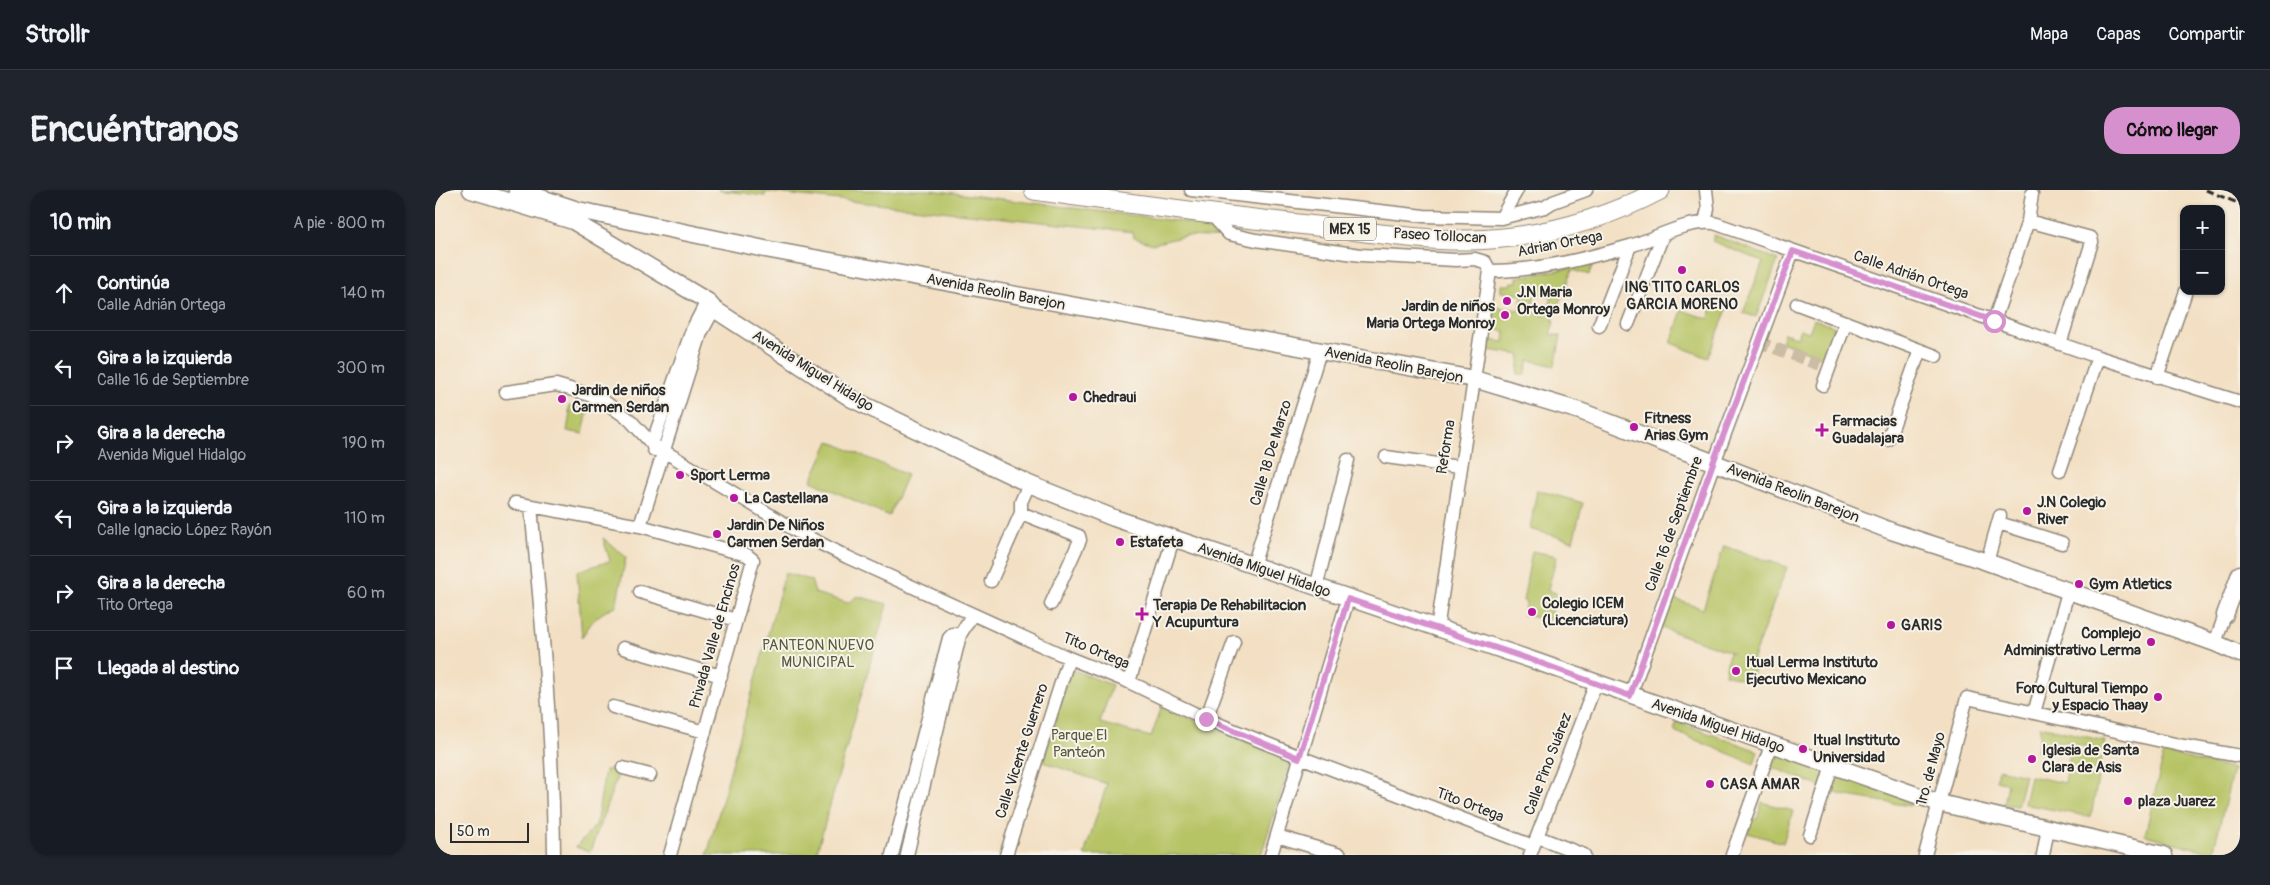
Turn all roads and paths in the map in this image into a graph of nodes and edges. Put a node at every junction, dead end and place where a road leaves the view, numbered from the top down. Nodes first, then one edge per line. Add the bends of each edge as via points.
1 (471, 190) edge
2 (517, 190) edge
3 (1034, 190) edge
4 (1191, 190) edge
5 (1517, 190) edge
6 (1586, 190) edge
7 (1660, 190) edge
8 (1705, 190) edge
9 (2032, 194) dead end
10 (1212, 215) junction
11 (575, 216) junction
12 (1501, 218) junction
13 (2028, 221) junction
14 (1710, 222) junction
15 (1663, 235) junction
16 (1630, 246) junction
17 (1793, 251) junction
18 (1490, 271) junction
19 (2185, 295) edge
20 (1797, 304) dead end
21 (711, 305) junction
22 (1994, 321) junction
23 (1846, 322) junction
24 (1628, 324) dead end
25 (1599, 326) dead end
26 (2060, 344) junction
27 (1920, 350) junction
28 (1321, 351) junction
29 (1936, 356) dead end
30 (2097, 357) junction
31 (2157, 377) junction
32 (1474, 379) junction
33 (1823, 385) dead end
34 (506, 392) dead end
35 (2239, 398) edge
36 (1888, 440) dead end
37 (658, 448) junction
38 (1386, 457) dead end
39 (1348, 460) dead end
40 (1713, 463) junction
41 (1459, 467) junction
42 (2060, 470) dead end
43 (1029, 484) junction
44 (515, 503) dead end
45 (531, 507) junction
46 (1021, 513) junction
47 (640, 526) junction
48 (1173, 539) junction
49 (2062, 543) dead end
50 (1987, 562) junction
51 (1253, 566) junction
52 (2240, 574) edge
53 (991, 581) dead end
54 (1316, 588) junction
55 (640, 592) dead end
56 (2068, 592) junction
57 (1348, 599) junction
58 (1051, 604) dead end
59 (972, 614) junction
60 (2225, 615) joint
61 (735, 620) junction
62 (1437, 630) junction
63 (960, 635) junction
64 (1234, 642) dead end
65 (2215, 643) junction
66 (623, 648) dead end
67 (2240, 654) edge
68 (1069, 658) junction
69 (721, 676) junction
70 (1129, 682) junction
71 (1596, 683) junction
72 (1630, 696) junction
73 (613, 707) dead end
74 (2034, 713) junction
75 (1206, 719) junction
76 (705, 732) junction
77 (1772, 744) junction
78 (2240, 756) edge
79 (1299, 758) junction
80 (1832, 766) junction
81 (623, 768) dead end
82 (650, 774) dead end
83 (1939, 803) junction
84 (2048, 828) junction
85 (1810, 835) dead end
86 (1277, 836) junction
87 (1534, 846) edge
88 (554, 855) edge
89 (670, 855) edge
90 (892, 855) edge
91 (907, 855) edge
92 (1006, 855) edge
93 (1271, 855) edge
94 (1340, 855) edge
95 (1584, 855) edge
96 (1732, 855) edge
97 (1925, 855) edge
98 (2043, 855) edge
99 (2164, 855) edge

1 - 11 main road, Avenida Miguel Hidalgo
2 - 11 main road, Avenida Reolin Barejon
3 - 10 highway, Paseo Tollocan / MEX 15
4 - 12 street via 1424,216
5 - 12 street
6 - 12 street via 1545,207
7 - 10 highway, Paseo Tollocan / MEX 15 via 1581,223 1536,234 1490,239 1442,239
8 - 14 street
9 - 13 street
10 - 18 street via 1229,234 1256,240 1361,254 1475,259 1485,262
11 - 21 main road, Avenida Miguel Hidalgo
11 - 28 main road, Avenida Reolin Barejon
13 - 22 street
13 - 26 street via 2091,238
14 - 15 street, Adrian Ortega via 1696,222
14 - 17 street, Calle Adrián Ortega
15 - 16 street, Adrian Ortega
15 - 24 street
16 - 18 street, Adrian Ortega via 1540,268
16 - 25 street
17 - 22 street, Calle Adrián Ortega
17 - 40 street, Calle 16 de Septiembre
18 - 32 street, Reforma
19 - 31 street
20 - 23 street
21 - 37 street via 696,331
21 - 43 main road, Avenida Miguel Hidalgo via 853,399
22 - 26 street, Calle Adrián Ortega
23 - 27 street
23 - 33 street
26 - 30 street, Calle Adrián Ortega
27 - 29 street
27 - 36 street
28 - 32 main road, Avenida Reolin Barejon
28 - 51 street, Calle 18 De Marzo
30 - 31 street, Calle Adrián Ortega
30 - 42 street
31 - 35 street, Calle Adrián Ortega
32 - 40 main road, Avenida Reolin Barejon via 1580,411
32 - 41 street, Reforma
34 - 37 street, Tito Ortega via 556,385 583,392 605,402 630,420
37 - 47 street via 658,472
37 - 59 street, Tito Ortega via 800,533
38 - 41 street
39 - 54 street
40 - 50 main road, Avenida Reolin Barejon via 1891,530
40 - 72 street, Calle 16 de Septiembre
41 - 62 street, Reforma
43 - 46 street via 1021,502
43 - 48 main road, Avenida Miguel Hidalgo
44 - 45 street, Privada Valle de Encinos
45 - 47 street, Privada Valle de Encinos
45 - 88 street via 545,646 554,793
46 - 53 street
46 - 58 street via 1079,536
47 - 61 street, Privada Valle de Encinos via 750,557 753,564
48 - 51 main road, Avenida Miguel Hidalgo
48 - 70 street
49 - 50 street via 2000,519
50 - 56 main road, Avenida Reolin Barejon
51 - 54 main road, Avenida Miguel Hidalgo
52 - 60 main road
54 - 57 main road, Avenida Miguel Hidalgo
55 - 61 street
56 - 65 main road, Avenida Reolin Barejon
56 - 74 street
57 - 62 main road, Avenida Miguel Hidalgo
57 - 79 street
59 - 63 street
59 - 68 street, Tito Ortega
60 - 65 street
61 - 69 street, Privada Valle de Encinos
62 - 71 main road, Avenida Miguel Hidalgo
63 - 90 street via 953,634 949,638
63 - 91 street
64 - 75 street
65 - 67 main road, Avenida Reolin Barejon
66 - 69 street
68 - 70 street, Tito Ortega
68 - 92 street, Calle Vicente Guerrero
69 - 76 street, Privada Valle de Encinos
70 - 75 street, Tito Ortega
71 - 72 main road, Avenida Miguel Hidalgo
71 - 87 street, Calle Pino Suárez
72 - 77 main road, Avenida Miguel Hidalgo
73 - 76 street
74 - 78 street
74 - 83 street, 1ro. de Mayo via 1975,699 1966,700
75 - 79 street, Tito Ortega
76 - 89 street, Privada Valle de Encinos
77 - 80 main road, Avenida Miguel Hidalgo
77 - 96 street
79 - 86 street
79 - 87 street, Tito Ortega
80 - 83 main road, Avenida Miguel Hidalgo
80 - 85 street
81 - 82 street
83 - 84 main road, Avenida Miguel Hidalgo
83 - 97 street, 1ro. de Mayo
84 - 98 street
84 - 99 main road, Avenida Miguel Hidalgo
86 - 93 street
86 - 94 street
87 - 95 street, Tito Ortega

